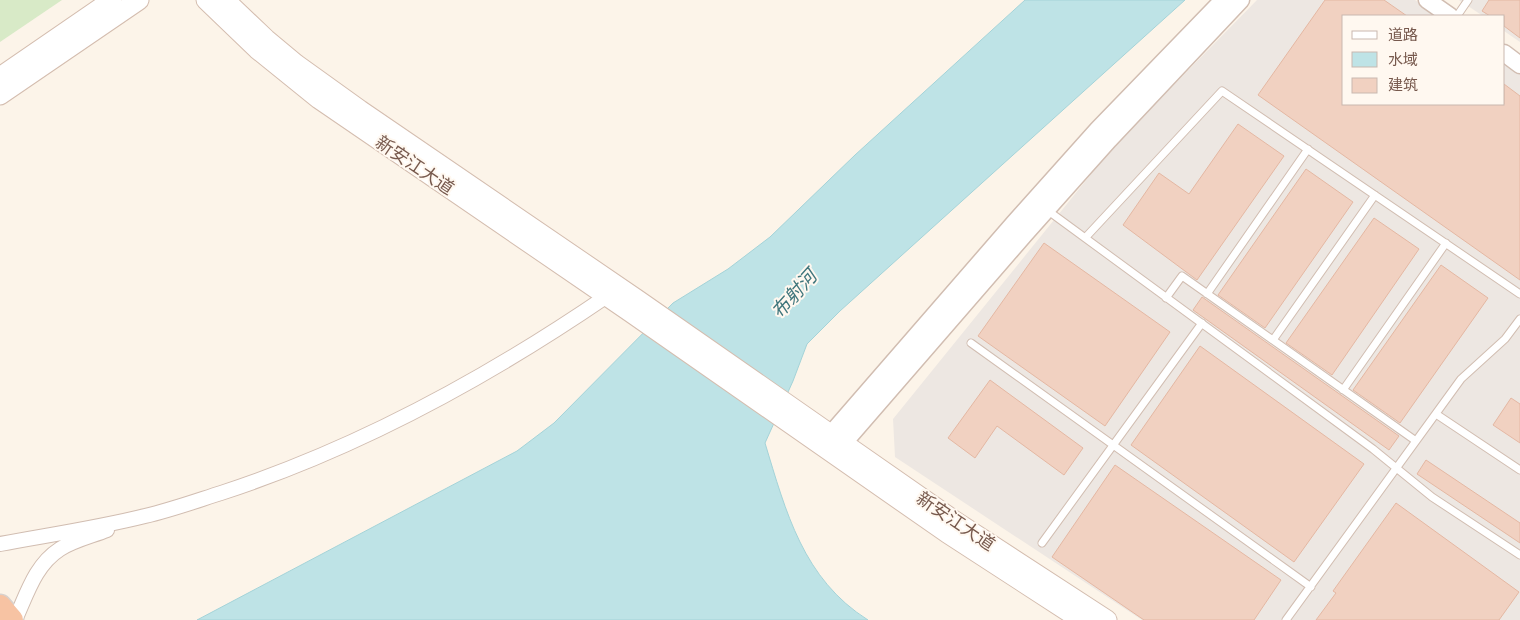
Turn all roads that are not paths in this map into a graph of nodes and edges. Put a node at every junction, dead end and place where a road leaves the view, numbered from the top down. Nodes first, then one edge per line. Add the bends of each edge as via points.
1 (112, 0) edge
2 (139, 0) edge
3 (206, 0) edge
4 (225, 0) edge
5 (1223, 0) edge
6 (1241, 0) edge
7 (1427, 0) edge
8 (1468, 0) edge
9 (1449, 15) edge
10 (1458, 15) edge
11 (1505, 54) edge
12 (1520, 64) edge
13 (0, 77) edge
14 (0, 95) edge
15 (1308, 149) junction
16 (1375, 195) junction
17 (1047, 210) junction
18 (1085, 238) junction
19 (1446, 243) junction
20 (1207, 294) junction
21 (1520, 294) edge
22 (607, 296) junction
23 (1166, 298) junction
24 (639, 310) junction
25 (1520, 319) edge
26 (1202, 323) junction
27 (1273, 340) junction
28 (971, 344) dead end
29 (1344, 390) junction
30 (1436, 414) junction
31 (1416, 441) junction
32 (832, 444) junction
33 (1113, 445) junction
34 (1397, 468) junction
35 (1520, 470) edge
36 (146, 516) junction
37 (1042, 543) dead end
38 (0, 544) edge
39 (1520, 555) edge
40 (1311, 586) junction
41 (0, 606) edge
42 (13, 620) edge
43 (1081, 620) edge
44 (1107, 620) edge
45 (1286, 620) edge

1 - 13 main road
2 - 14 main road
3 - 22 main road, 新安江大道 via 257,49 320,99
4 - 24 main road, 新安江大道 via 266,39 328,88
5 - 32 street via 1098,129
6 - 17 street
7 - 9 street
8 - 10 lane
11 - 12 street
15 - 16 lane
15 - 18 lane via 1222,91
15 - 20 lane
16 - 19 lane
16 - 27 lane
17 - 18 lane
17 - 32 street
18 - 23 lane
19 - 21 lane
19 - 29 lane
20 - 23 lane via 1182,276
20 - 27 lane
22 - 24 main road, 新安江大道
22 - 36 street via 539,342 387,426 270,476
23 - 26 lane
24 - 32 main road, 新安江大道
25 - 30 lane via 1505,339 1462,379
26 - 33 lane
26 - 34 lane
27 - 29 lane
28 - 33 lane
29 - 31 lane
30 - 31 lane
30 - 35 lane
31 - 34 lane
32 - 43 main road, 新安江大道 via 947,533
32 - 44 main road, 新安江大道
33 - 37 lane
33 - 40 lane
34 - 39 lane via 1432,497
34 - 40 lane
36 - 38 street
36 - 42 street via 70,544 53,554 36,574
40 - 45 lane
41 - 42 highway

